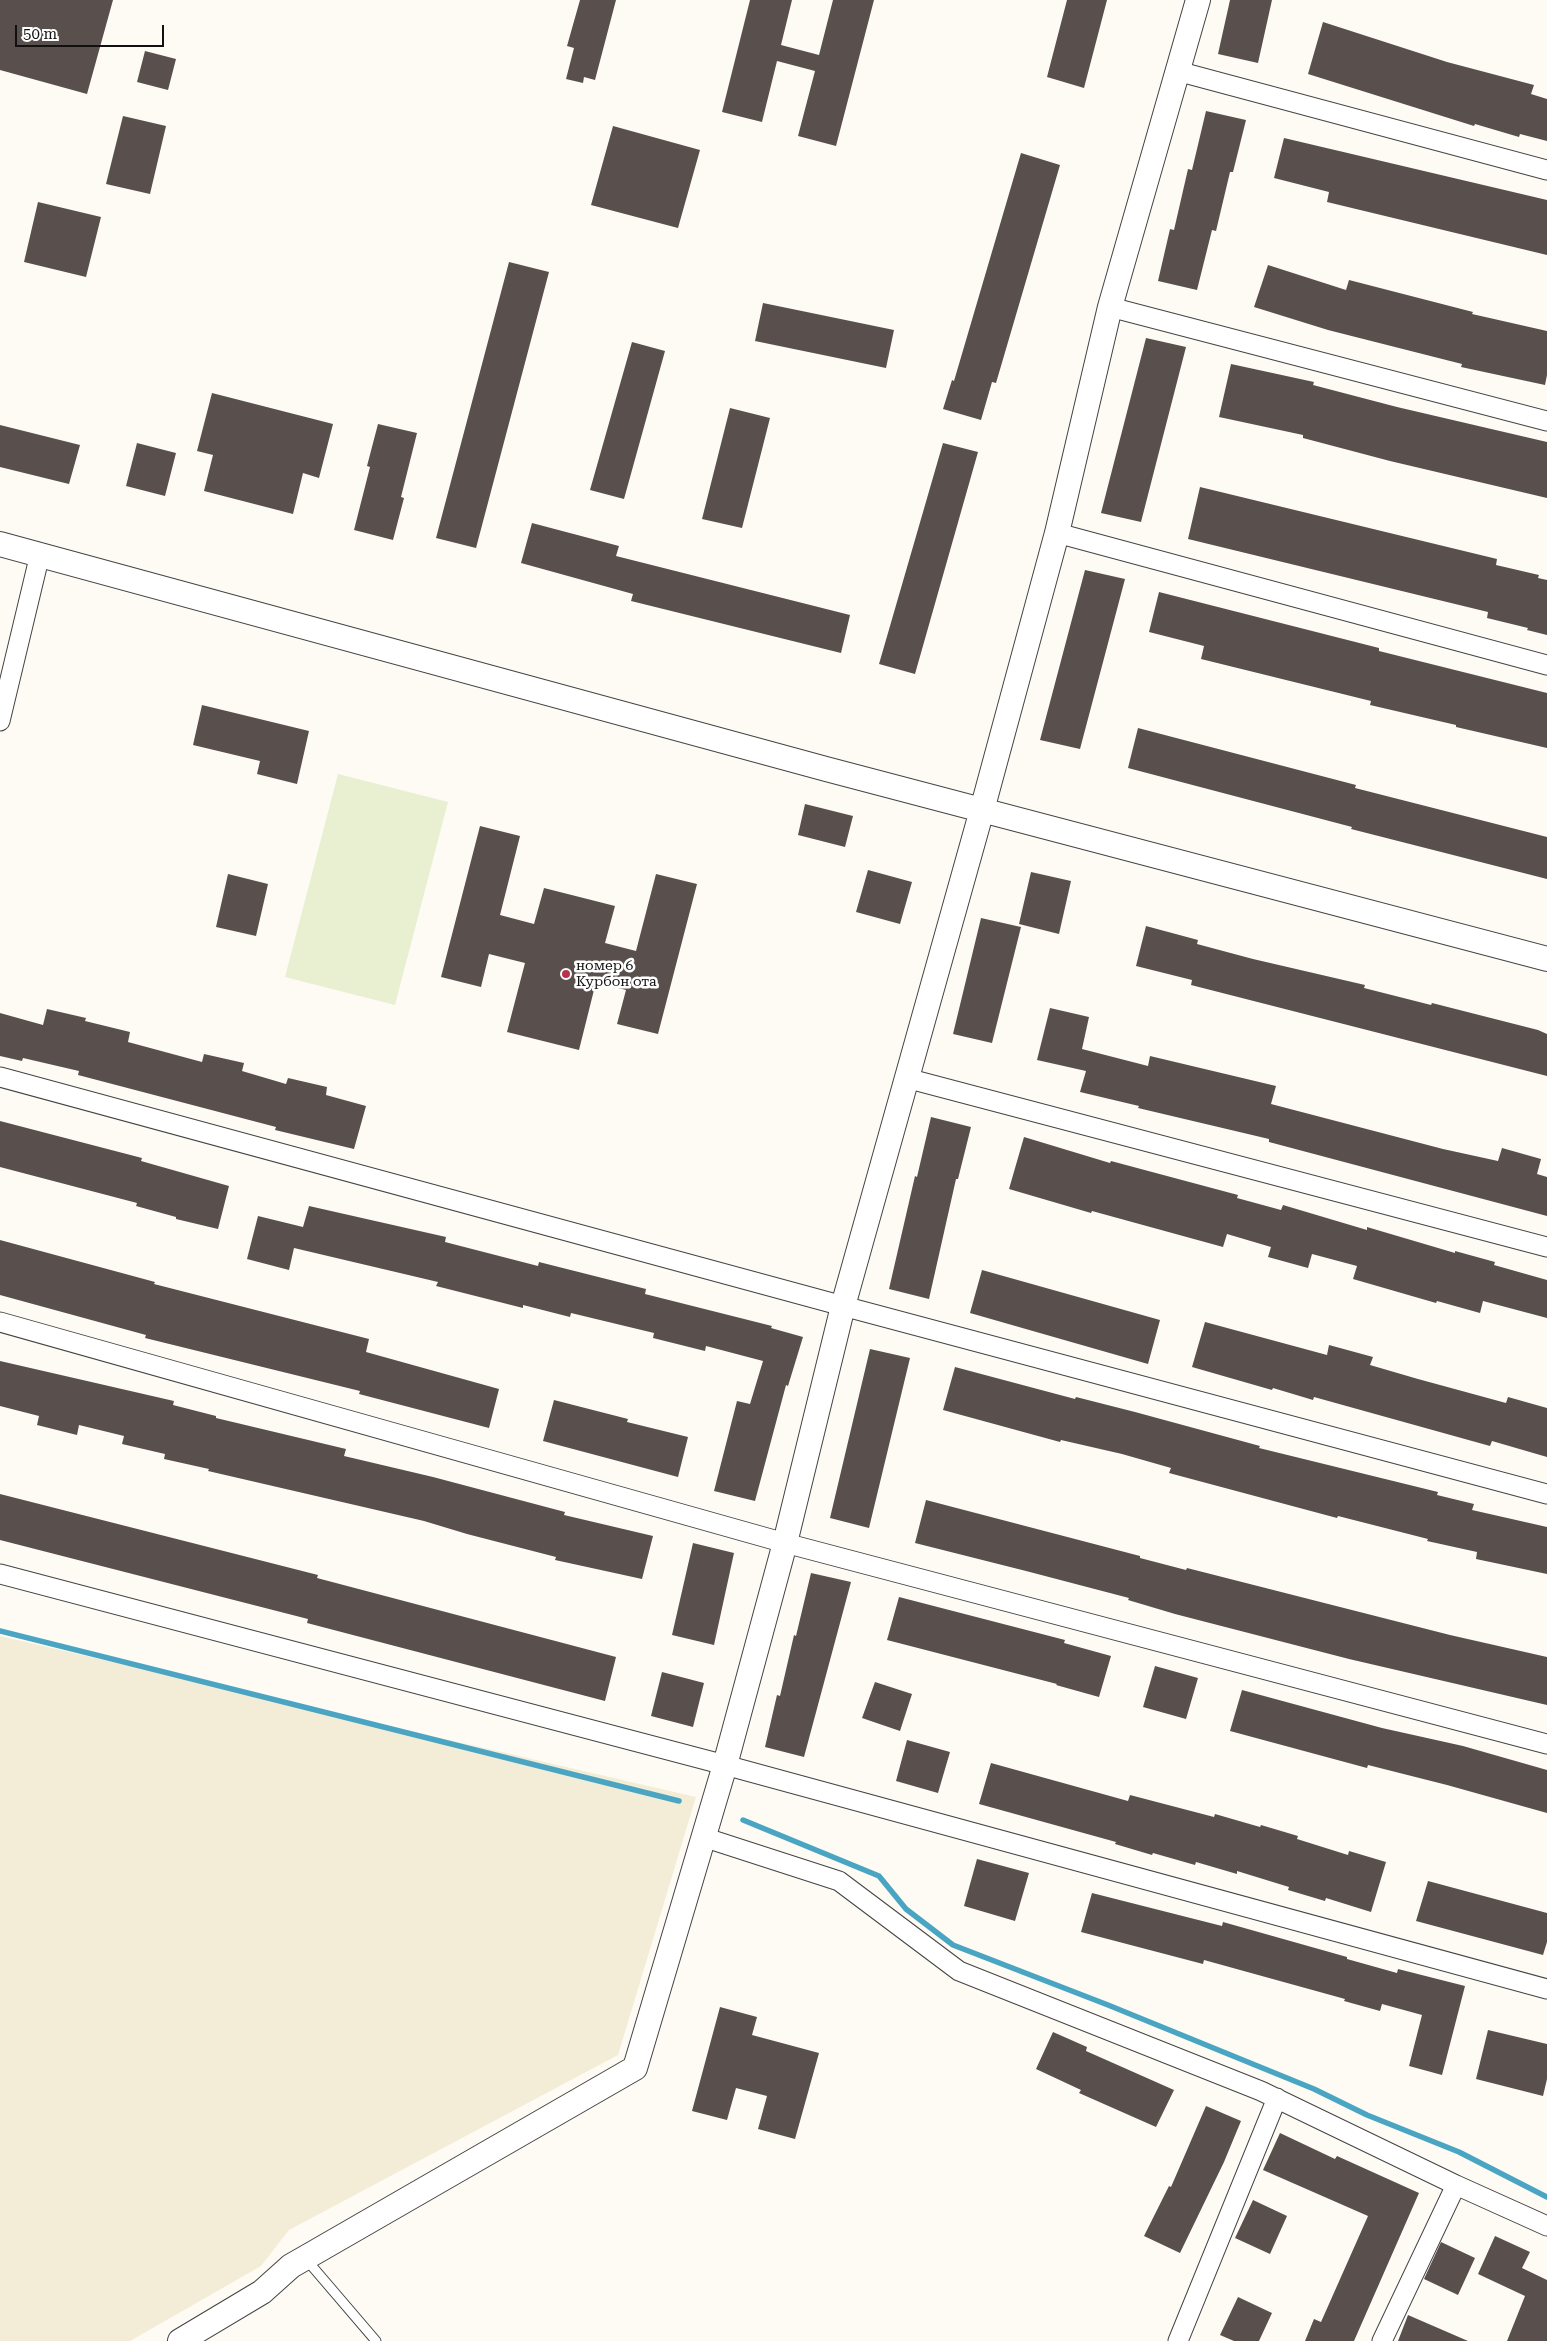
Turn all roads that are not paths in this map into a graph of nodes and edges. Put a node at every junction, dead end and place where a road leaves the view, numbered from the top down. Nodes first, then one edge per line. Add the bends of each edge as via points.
1 (1198, 0) edge
2 (1177, 71) junction
3 (1547, 170) edge
4 (1110, 307) junction
5 (1547, 421) edge
6 (1057, 533) junction
7 (0, 544) edge
8 (40, 554) junction
9 (1547, 665) edge
10 (0, 721) edge
11 (982, 810) junction
12 (1547, 960) edge
13 (0, 1077) edge
14 (906, 1078) junction
15 (1547, 1247) edge
16 (843, 1306) junction
17 (0, 1322) edge
18 (1547, 1494) edge
19 (785, 1543) junction
20 (0, 1574) edge
21 (1547, 1744) edge
22 (724, 1765) junction
23 (703, 1838) junction
24 (1547, 1989) edge
25 (1277, 2098) junction
26 (1456, 2185) junction
27 (1547, 2226) edge
28 (305, 2258) junction
29 (180, 2341) edge
30 (376, 2341) edge
31 (1178, 2341) edge
32 (1382, 2341) edge

1 - 2 street
2 - 3 street
2 - 4 street
4 - 5 street
4 - 6 street
6 - 9 street
6 - 11 street
7 - 8 street
8 - 10 street
8 - 11 street
11 - 12 street
11 - 14 street
13 - 16 street
14 - 15 street
14 - 16 street
16 - 18 street
16 - 19 street
17 - 19 street
19 - 21 street
19 - 22 street
20 - 22 street
22 - 23 street
22 - 24 street
23 - 25 street via 839,1881 959,1971
23 - 28 street via 635,2068
25 - 26 street
25 - 31 street
26 - 27 street
26 - 32 street
28 - 29 street via 262,2292
28 - 30 lane

